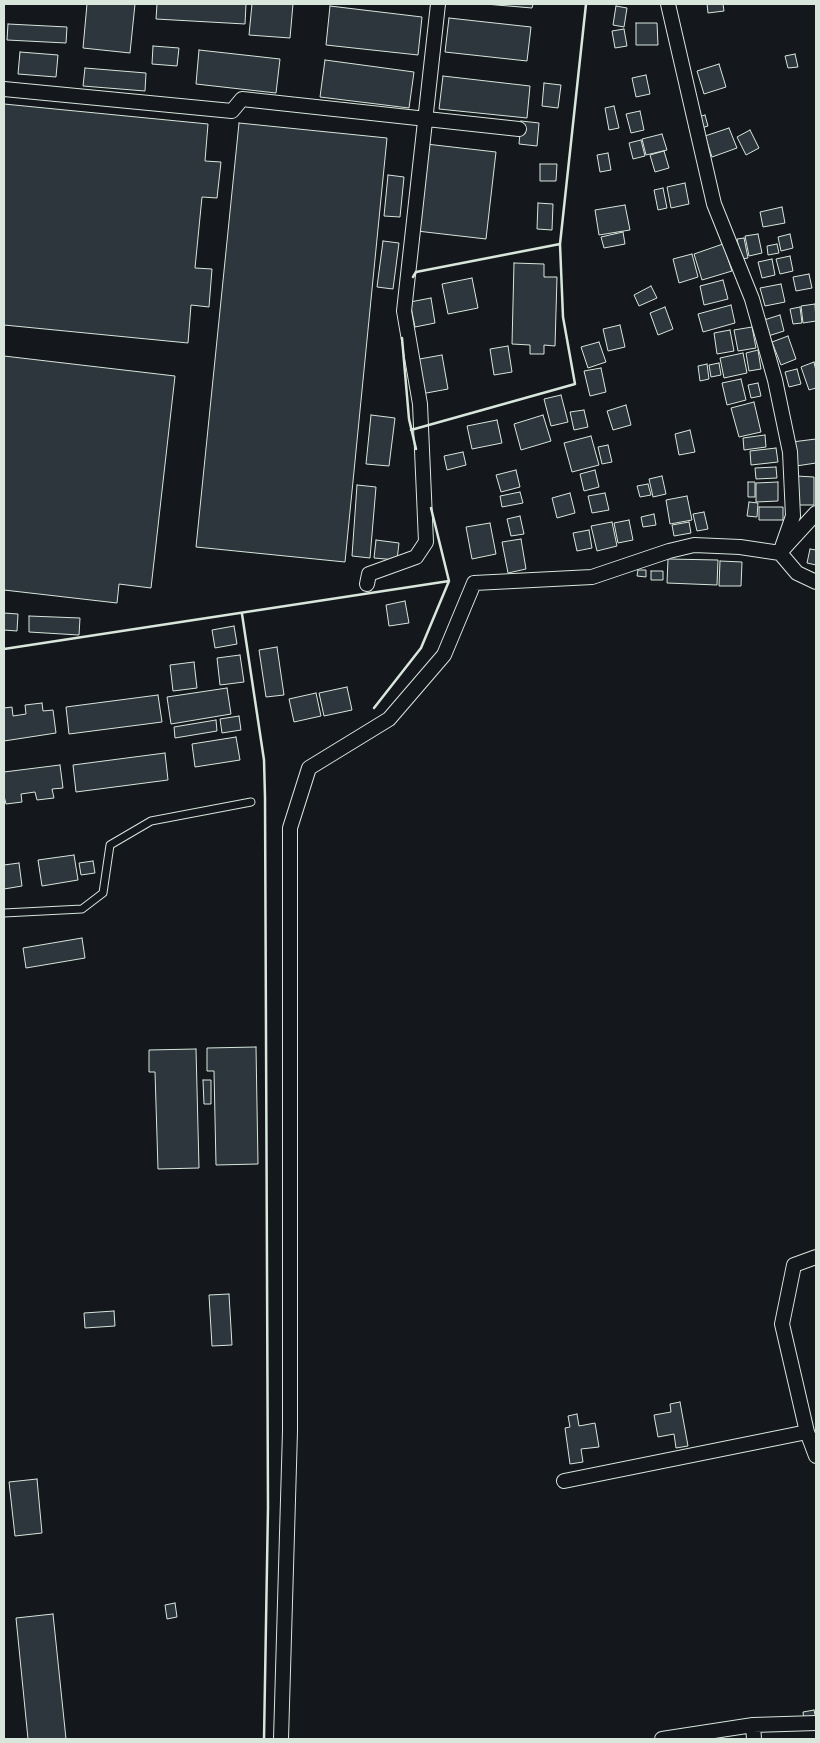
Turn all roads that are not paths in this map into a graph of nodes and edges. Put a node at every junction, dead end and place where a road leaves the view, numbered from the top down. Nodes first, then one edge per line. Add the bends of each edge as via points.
1 (438, 4) edge
2 (668, 4) edge
3 (4, 89) edge
4 (425, 119) junction
5 (519, 129) dead end
6 (816, 513) edge
7 (780, 553) junction
8 (816, 582) edge
9 (367, 584) dead end
10 (251, 802) dead end
11 (4, 913) edge
12 (816, 1257) edge
13 (807, 1432) junction
14 (816, 1456) edge
15 (564, 1481) dead end
16 (816, 1723) edge
17 (754, 1732) edge
18 (281, 1739) edge
19 (662, 1739) edge

1 - 4 street
2 - 7 street via 714,204 752,299 777,389 790,452 793,516
3 - 4 street via 232,111 242,98
4 - 5 street
4 - 9 street via 404,311 420,404 426,542 416,557 369,574
6 - 7 street
7 - 8 street via 797,573
7 - 18 street via 694,545 592,577 474,583 444,656 389,719 309,768 290,828 290,1413
10 - 11 lane via 151,821 110,844 103,893 82,909
12 - 13 street via 794,1265 782,1324
13 - 14 street
13 - 15 street
16 - 17 street
17 - 19 street

